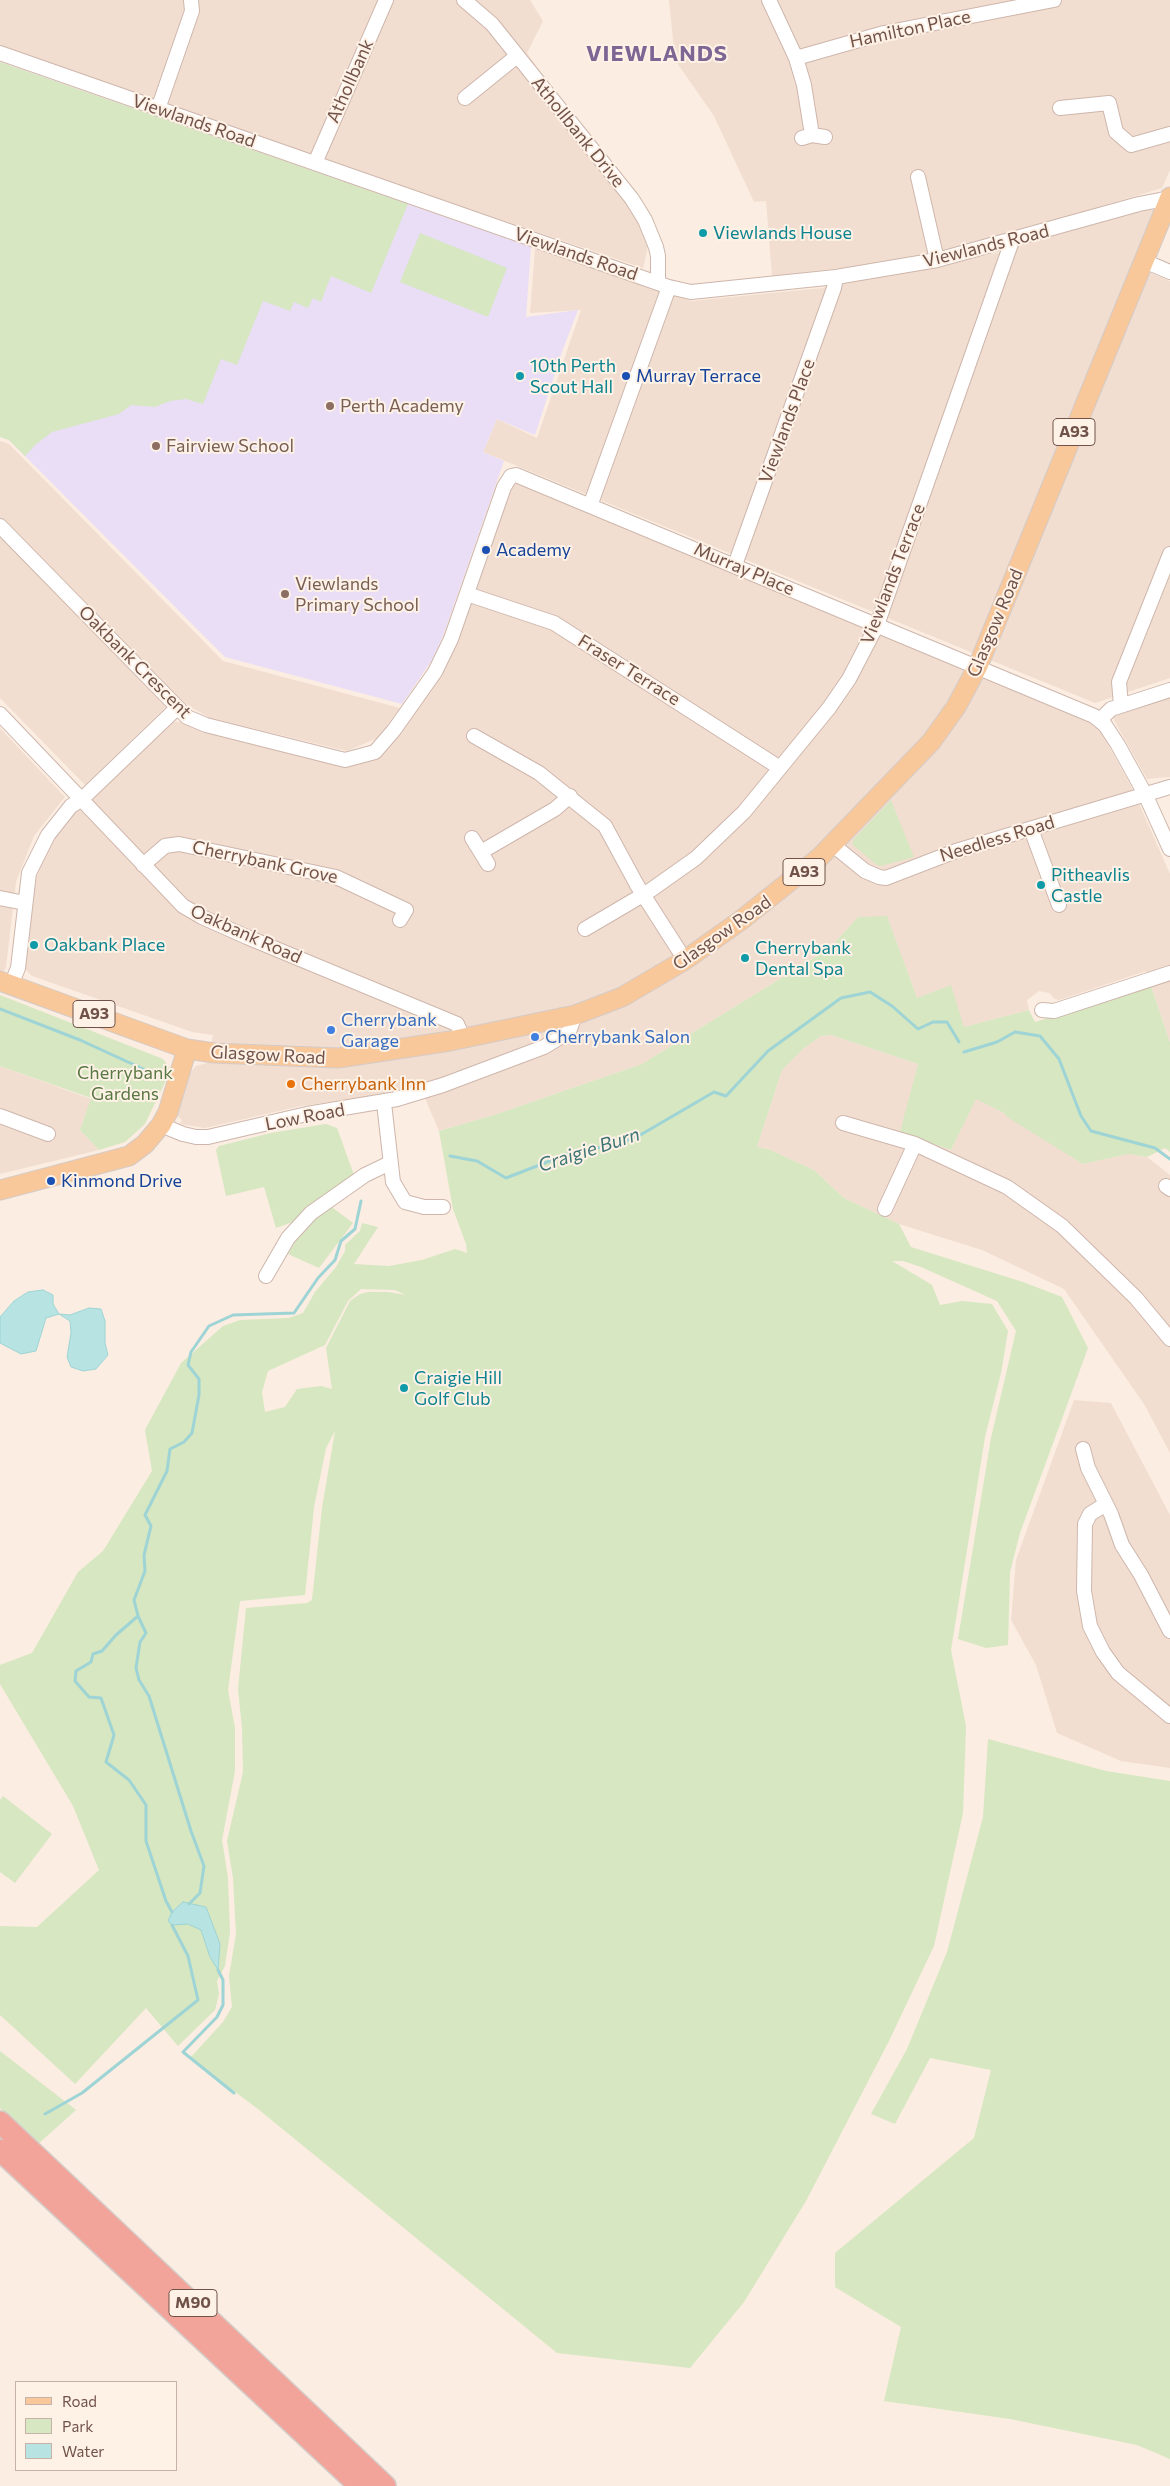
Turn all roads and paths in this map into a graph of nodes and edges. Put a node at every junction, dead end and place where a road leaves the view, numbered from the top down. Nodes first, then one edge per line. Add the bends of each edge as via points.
1 (190, 0) edge
2 (386, 0) edge
3 (464, 0) edge
4 (769, 0) edge
5 (1054, 0) edge
6 (0, 53) edge
7 (517, 56) junction
8 (796, 58) junction
9 (465, 98) dead end
10 (1060, 108) dead end
11 (158, 109) junction
12 (1170, 134) edge
13 (813, 137) dead end
14 (315, 163) junction
15 (918, 177) dead end
16 (1170, 197) edge
17 (1012, 241) junction
18 (937, 260) junction
19 (1144, 261) junction
20 (1170, 272) edge
21 (836, 277) junction
22 (663, 285) junction
23 (511, 476) joint
24 (590, 506) junction
25 (0, 526) edge
26 (1170, 554) edge
27 (735, 565) junction
28 (467, 594) junction
29 (877, 625) junction
30 (978, 666) junction
31 (1170, 690) edge
32 (1121, 705) junction
33 (177, 708) junction
34 (0, 714) edge
35 (1100, 720) junction
36 (474, 736) dead end
37 (780, 768) junction
38 (1170, 787) edge
39 (1145, 794) junction
40 (570, 796) junction
41 (82, 799) junction
42 (1032, 828) junction
43 (472, 838) dead end
44 (833, 845) junction
45 (1170, 849) edge
46 (143, 865) junction
47 (644, 895) junction
48 (0, 898) edge
49 (25, 903) junction
50 (1059, 905) dead end
51 (400, 920) dead end
52 (585, 929) dead end
53 (685, 960) junction
54 (1170, 972) edge
55 (5, 983) edge
56 (1042, 1010) dead end
57 (575, 1015) junction
58 (463, 1038) junction
59 (188, 1049) junction
60 (384, 1103) junction
61 (0, 1116) edge
62 (843, 1123) dead end
63 (161, 1125) junction
64 (48, 1134) dead end
65 (915, 1144) junction
66 (390, 1163) junction
67 (0, 1190) edge
68 (443, 1207) dead end
69 (885, 1209) dead end
70 (266, 1276) dead end
71 (1170, 1339) edge
72 (1083, 1449) dead end
73 (1106, 1504) junction
74 (1170, 1631) edge
75 (1170, 1716) edge
76 (0, 2122) edge
77 (0, 2150) edge
78 (360, 2486) edge
79 (385, 2486) edge

1 - 11 street via 192,11
2 - 14 street, Athollbank
3 - 7 street, Athollbank Drive via 492,24
4 - 8 street
5 - 8 street, Hamilton Place via 884,33
6 - 11 street, Viewlands Road
7 - 9 street
7 - 22 street, Athollbank Drive via 632,199 645,220 658,256
8 - 13 street
10 - 12 street via 1109,103 1116,132 1131,145
11 - 14 street, Viewlands Road
14 - 22 street, Viewlands Road
15 - 18 street
16 - 17 street, Viewlands Road
16 - 19 main road, Glasgow Road / A93
17 - 18 street, Viewlands Road
17 - 29 street, Viewlands Terrace
18 - 21 street, Viewlands Road
19 - 20 street
19 - 30 main road, Glasgow Road / A93
21 - 22 street, Viewlands Road via 691,292
21 - 27 street, Viewlands Place
22 - 24 street
23 - 24 street, Murray Place via 522,477
23 - 28 street, Oakbank Crescent via 504,487
24 - 27 street, Murray Place
25 - 33 street, Oakbank Crescent
26 - 32 street via 1119,682
27 - 29 street, Murray Place
28 - 33 street, Oakbank Crescent via 435,672 375,752 345,760 206,725 187,717
28 - 37 street, Fraser Terrace via 554,623
29 - 30 street, Murray Place
29 - 37 street, Viewlands Terrace via 830,708
30 - 35 street, Murray Place
30 - 44 main road, Glasgow Road / A93 via 939,731
31 - 32 street
32 - 35 street via 1107,711
33 - 41 street
34 - 41 street, Oakbank Road
35 - 39 street
36 - 40 street via 539,773
37 - 47 street, Viewlands Terrace via 744,812 696,858
38 - 39 street, Needless Road
39 - 42 street, Needless Road
39 - 45 street
40 - 43 street via 484,858
40 - 47 street via 605,826
41 - 46 street, Oakbank Road
41 - 49 street via 60,818 38,851 29,873
42 - 44 street, Needless Road via 932,859 886,878 865,871
42 - 50 street
44 - 53 main road, Glasgow Road / A93 via 782,889
46 - 51 street, Cherrybank Grove via 165,846 179,844 336,876 406,910
46 - 58 street, Oakbank Road via 193,912 457,1024
47 - 52 street, Viewlands Terrace
47 - 53 street
48 - 49 street
49 - 55 street via 18,968
53 - 57 main road, Glasgow Road / A93 via 622,997
54 - 56 street via 1054,1011
55 - 59 main road, Glasgow Road / A93
57 - 58 main road, Glasgow Road / A93
57 - 60 street, Low Road via 569,1032 544,1047 443,1085
58 - 59 main road, Glasgow Road / A93 via 338,1058 214,1054
59 - 63 main road via 173,1099
60 - 63 street, Low Road via 307,1114 208,1137 196,1138
60 - 66 street
61 - 64 street
62 - 65 street
63 - 67 main road via 145,1144 129,1156
65 - 69 street
65 - 71 street via 1007,1187 1062,1226 1136,1298
66 - 68 street via 393,1182 405,1202
66 - 70 street via 365,1175 311,1213 288,1238
72 - 73 street via 1088,1468
73 - 74 street via 1122,1545
73 - 75 street via 1090,1514 1085,1524 1084,1591 1090,1626 1118,1673
76 - 79 highway, M90
77 - 78 highway, M90

